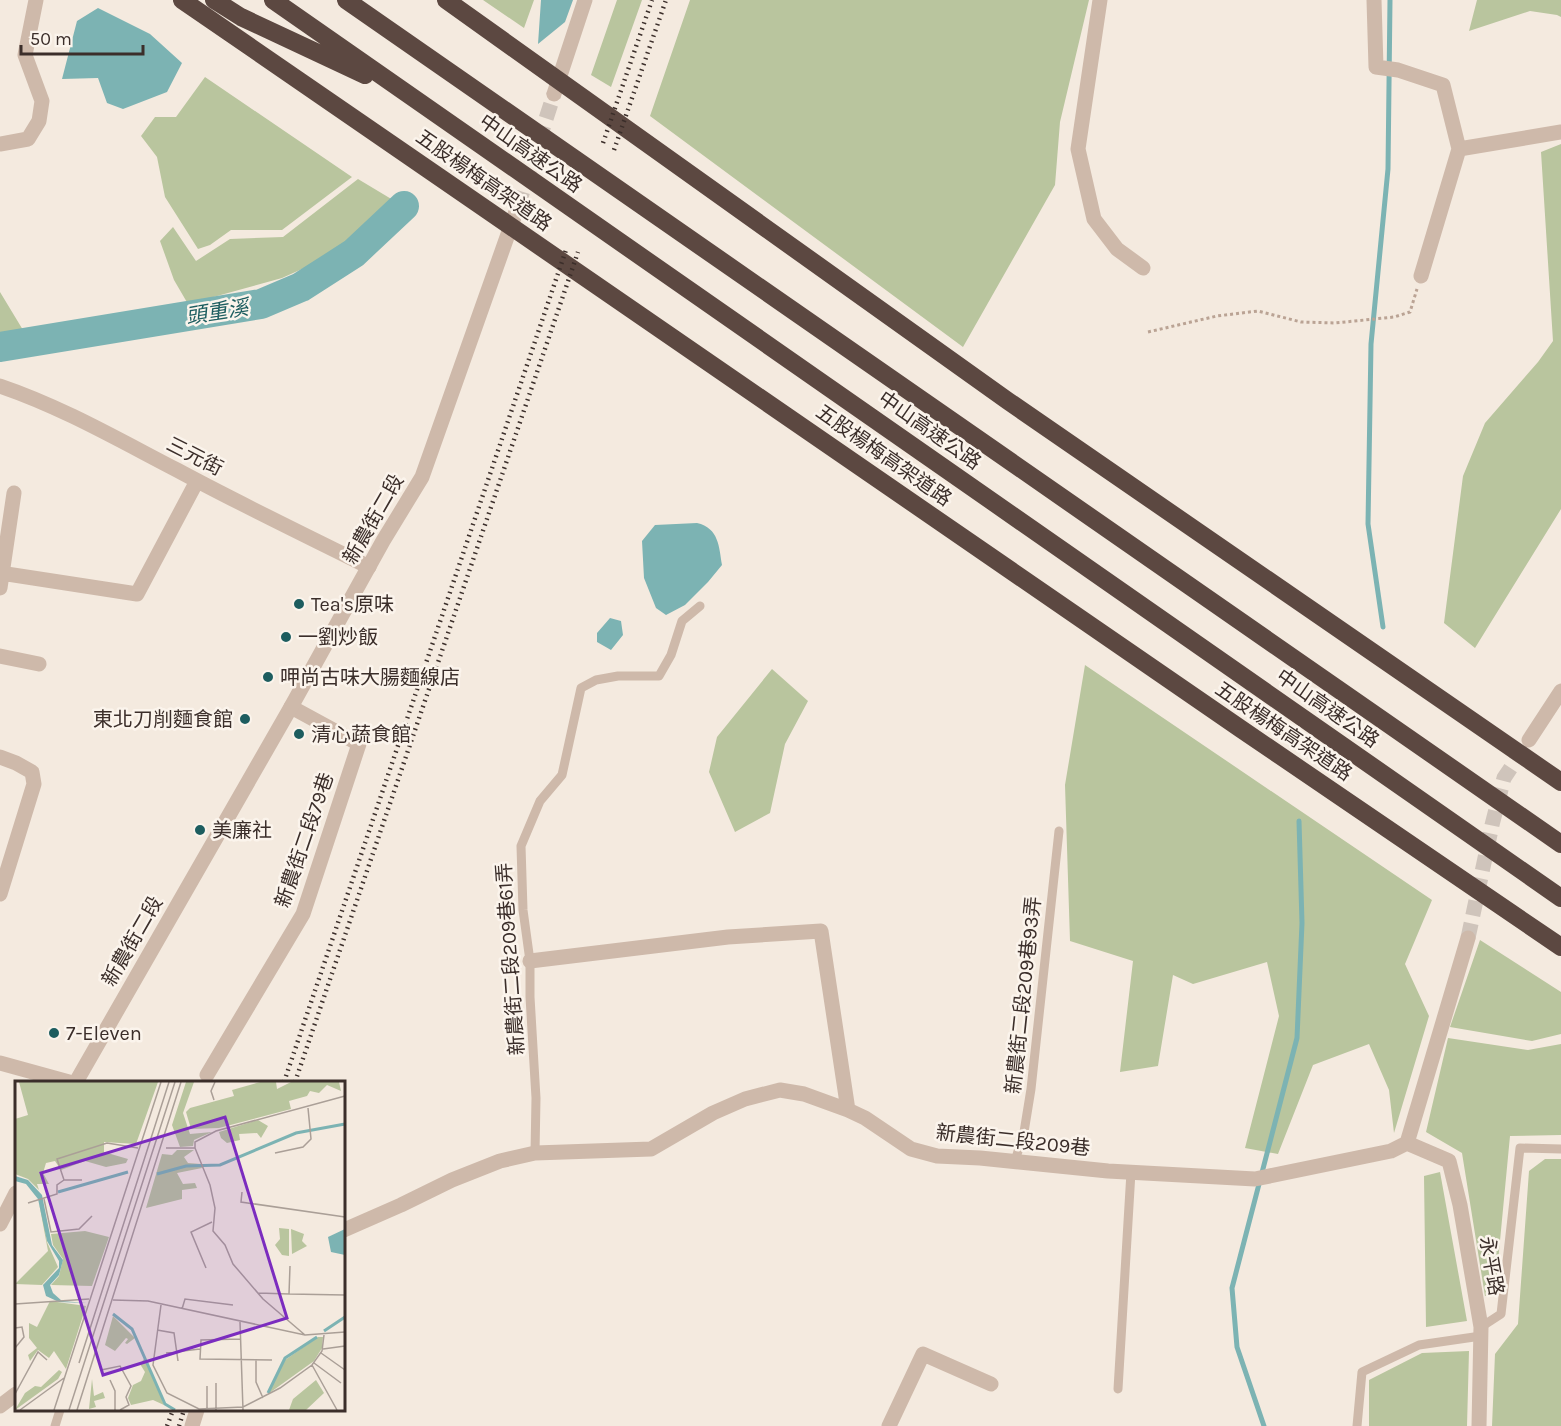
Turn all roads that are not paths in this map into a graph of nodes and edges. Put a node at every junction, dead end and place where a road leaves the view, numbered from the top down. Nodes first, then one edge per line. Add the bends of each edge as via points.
1 (36, 0) edge
2 (182, 0) edge
3 (214, 0) edge
4 (273, 0) edge
5 (446, 0) edge
6 (585, 0) edge
7 (1100, 0) edge
8 (1374, 0) edge
9 (349, 2) edge
10 (408, 94) junction
11 (554, 94) tunnel mouth
12 (1561, 132) edge
13 (0, 144) edge
14 (1458, 148) junction
15 (518, 206) tunnel mouth
16 (1143, 268) dead end
17 (1421, 276) road end
18 (0, 386) edge
19 (197, 481) junction
20 (14, 493) dead end
21 (369, 567) junction
22 (1, 578) edge
23 (700, 606) dead end
24 (0, 656) edge
25 (39, 664) dead end
26 (1561, 691) edge
27 (291, 707) junction
28 (1529, 740) tunnel mouth
29 (0, 757) edge
30 (1561, 782) edge
31 (1059, 831) dead end
32 (1561, 844) edge
33 (0, 894) edge
34 (1561, 898) edge
35 (1468, 938) tunnel mouth
36 (1561, 947) edge
37 (530, 961) junction
38 (0, 1063) edge
39 (207, 1076) dead end
40 (62, 1081) edge
41 (77, 1081) edge
42 (848, 1110) junction
43 (1407, 1143) junction
44 (1561, 1149) edge
45 (535, 1153) junction
46 (1015, 1161) junction
47 (1131, 1172) junction
48 (15, 1195) edge
49 (0, 1224) edge
50 (345, 1230) edge
51 (1481, 1332) junction
52 (991, 1384) dead end
53 (1118, 1389) dead end
54 (15, 1395) edge
55 (0, 1406) edge
56 (60, 1411) edge
57 (197, 1411) edge
58 (55, 1426) edge
59 (192, 1426) edge
60 (889, 1426) edge
61 (1357, 1426) edge
62 (1479, 1426) edge

1 - 13 street via 25,55 42,100 39,121 28,139
2 - 36 highway, 五股楊梅高架道路
3 - 10 highway via 241,17
4 - 10 highway, 中山高速公路
5 - 30 highway via 1008,401
6 - 11 street
7 - 16 street via 1078,149 1094,219 1117,249
8 - 14 street via 1376,66 1443,85
9 - 32 highway, 中山高速公路
10 - 34 highway, 中山高速公路
12 - 14 street
14 - 17 street
15 - 21 street, 新農街二段 via 422,477
18 - 19 street, 三元街 via 64,411
19 - 21 street, 三元街
19 - 22 street via 137,594
20 - 22 street
21 - 27 street, 新農街二段
23 - 37 lane, 新農街二段209巷61弄 via 682,621 671,655 659,675 618,676 581,688 562,775 540,801 521,846
24 - 25 street
26 - 28 street
27 - 39 street, 新農街二段79巷 via 359,744 303,914
27 - 41 street, 新農街二段
29 - 33 street via 32,772 34,784
31 - 46 lane, 新農街二段209巷93弄 via 1031,1089
35 - 43 street
37 - 42 street via 728,937 821,931
37 - 45 lane, 新農街二段209巷61弄
38 - 40 street
42 - 45 street, 新農街二段209巷 via 780,1090 713,1113 651,1149
42 - 46 street, 新農街二段209巷 via 911,1149 937,1156
43 - 47 street, 新農街二段209巷 via 1390,1151 1255,1179
43 - 51 street, 永平路 via 1449,1161
44 - 51 lane via 1520,1148 1501,1314
45 - 50 street, 新農街二段209巷 via 500,1161 452,1180
46 - 47 street, 新農街二段209巷
47 - 53 lane
48 - 49 street
51 - 61 lane via 1419,1345 1362,1372
51 - 62 street, 永平路
52 - 60 street via 923,1354
54 - 55 street
56 - 58 lane
57 - 59 street

